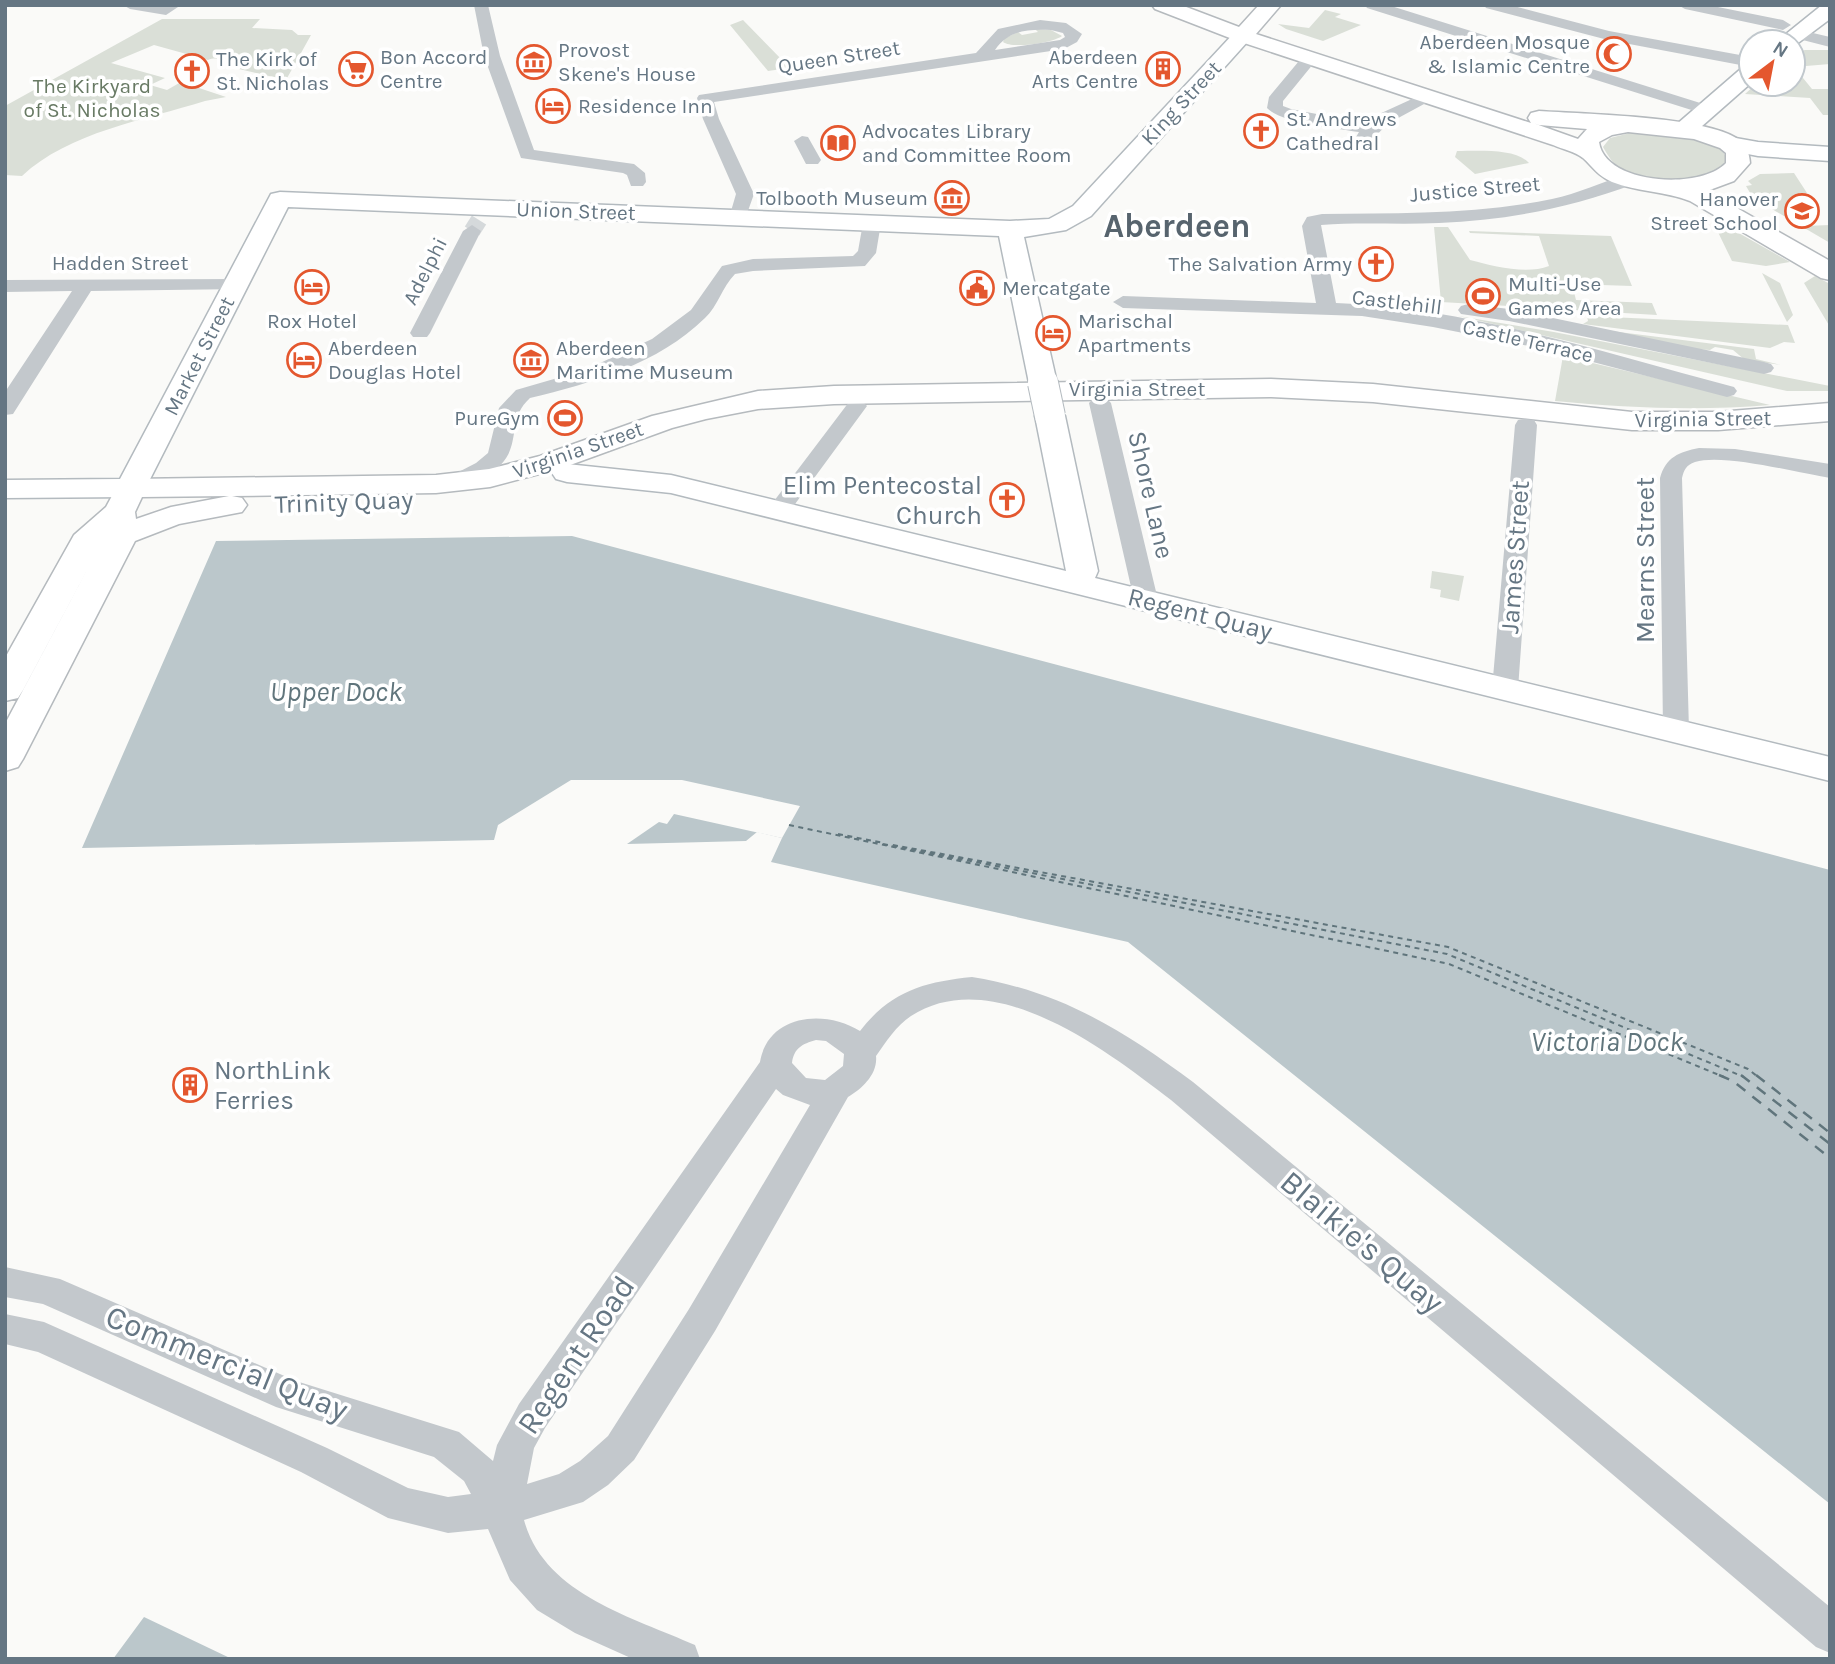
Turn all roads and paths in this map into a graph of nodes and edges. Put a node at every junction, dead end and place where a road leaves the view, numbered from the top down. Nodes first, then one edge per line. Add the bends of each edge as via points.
1 (130, 5) edge
2 (481, 5) edge
3 (1162, 5) edge
4 (1183, 5) edge
5 (1200, 5) edge
6 (1270, 5) edge
7 (1372, 5) edge
8 (1491, 5) edge
9 (1685, 5) edge
10 (170, 8) edge
11 (1830, 9) edge
12 (1714, 11) junction
13 (1696, 25) dead end
14 (1784, 28) edge
15 (1799, 28) edge
16 (1247, 31) junction
17 (1681, 35) dead end
18 (1807, 38) edge
19 (1830, 41) edge
20 (1665, 46) junction
21 (980, 57) junction
22 (1310, 58) junction
23 (1737, 59) edge
24 (1737, 84) edge
25 (1429, 97) junction
26 (1707, 110) junction
27 (1471, 111) junction
28 (1628, 125) junction
29 (1685, 129) junction
30 (802, 141) dead end
31 (1590, 152) junction
32 (1830, 154) edge
33 (812, 160) dead end
34 (1730, 162) junction
35 (1830, 164) edge
36 (1628, 180) junction
37 (1676, 187) junction
38 (280, 199) joint
39 (622, 213) junction
40 (738, 218) junction
41 (479, 219) junction
42 (872, 223) junction
43 (1010, 229) junction
44 (1830, 254) edge
45 (1830, 272) edge
46 (236, 285) junction
47 (5, 286) edge
48 (85, 286) junction
49 (1325, 301) junction
50 (1123, 302) dead end
51 (420, 332) dead end
52 (1764, 368) dead end
53 (5, 375) edge
54 (28, 375) junction
55 (1727, 391) dead end
56 (1100, 403) junction
57 (856, 405) junction
58 (5, 410) edge
59 (1830, 412) edge
60 (1526, 425) junction
61 (1830, 429) edge
62 (1830, 471) edge
63 (567, 473) junction
64 (455, 483) junction
65 (5, 489) edge
66 (5, 506) edge
67 (124, 510) junction
68 (779, 510) junction
69 (1076, 583) junction
70 (1146, 600) junction
71 (1505, 689) junction
72 (5, 691) edge
73 (1676, 730) junction
74 (5, 760) edge
75 (1830, 769) edge
76 (860, 1054) junction
77 (775, 1065) junction
78 (836, 1089) junction
79 (5, 1282) edge
80 (5, 1329) edge
81 (502, 1509) junction
82 (1830, 1633) edge
83 (680, 1659) edge

1 - 10 street
2 - 39 street via 492,56 527,154 632,170 638,177
3 - 16 main road
4 - 16 main road
5 - 16 main road
6 - 16 main road, King Street
7 - 26 street
8 - 20 street
9 - 12 street
11 - 15 main road
12 - 13 street
12 - 14 street
16 - 22 main road
16 - 27 main road via 1398,81
16 - 28 main road via 1534,117
16 - 43 main road, King Street via 1076,216 1061,224
17 - 20 street
18 - 19 street
20 - 23 street
21 - 21 street, Queen Street via 998,35 1009,30 1049,25 1066,27 1074,34 1064,44
21 - 40 street, Queen Street via 705,98 745,194
22 - 25 main road
22 - 25 street via 1275,100 1275,108 1368,133 1383,119
24 - 26 main road
25 - 27 main road
26 - 29 main road
27 - 31 main road
28 - 29 main road
28 - 31 main road via 1595,132 1587,141
29 - 34 main road
30 - 33 street
31 - 36 main road via 1605,169
32 - 34 main road via 1758,149
34 - 35 main road
34 - 37 main road via 1701,185
34 - 44 main road via 1728,192 1737,201
36 - 37 main road
36 - 49 street, Justice Street via 1558,204 1498,213 1322,219 1311,224
37 - 45 main road
38 - 41 main road, Union Street
38 - 46 main road, Market Street
39 - 40 main road, Union Street
39 - 41 main road, Union Street
40 - 42 main road, Union Street
41 - 51 street, Adelphi
42 - 43 main road, Union Street
42 - 64 street via 867,253 861,261 745,265 725,273 701,310 657,345 596,372 523,394 513,401 506,417 498,456
43 - 69 main road, bridge via 1082,570
46 - 48 street, Hadden Street
46 - 67 main road, Market Street
47 - 48 street, Hadden Street
48 - 54 street
49 - 50 street, Castle Terrace via 1166,295
49 - 52 street, Castlehill via 1509,315 1720,354
49 - 55 street, Castle Terrace via 1484,330
53 - 54 street
54 - 58 street
56 - 57 main road, Virginia Street
56 - 60 main road, Virginia Street via 1344,405
56 - 70 street, Shore Lane
57 - 63 main road, Virginia Street via 760,413 708,424
57 - 68 street
59 - 64 main road, Virginia Street via 1731,421 1632,421 1373,393 1272,388 793,397 703,411 514,473
60 - 61 main road, Virginia Street via 1698,438
60 - 71 street, James Street
62 - 73 street, Mearns Street via 1713,454 1691,455 1675,465 1671,478
63 - 67 main road, Trinity Quay via 479,496 223,505 171,516
63 - 68 main road, Regent Quay via 671,484
64 - 67 main road, Trinity Quay
65 - 67 main road
66 - 67 main road
67 - 72 main road, Market Street via 90,535
67 - 74 main road, Market Street via 96,584
68 - 69 main road, Regent Quay
69 - 70 main road, Regent Quay
70 - 71 main road, Regent Quay
71 - 73 main road, Regent Quay
73 - 75 main road, Regent Quay
76 - 77 street via 839,1032 815,1028 792,1035 782,1044
76 - 78 street via 856,1072
76 - 82 street, Blaikie's Quay via 902,1007 951,988 979,988 1024,999 1067,1014 1116,1041 1182,1091
77 - 78 street via 779,1075 797,1089
77 - 81 street, Regent Road via 532,1416 516,1445
78 - 81 street via 702,1320 621,1448 569,1489
79 - 81 street, Commercial Quay via 48,1290 289,1395 446,1444 477,1469
80 - 81 street, Commercial Quay via 44,1338 314,1460 402,1505 448,1515
81 - 83 street, Commercial Quay via 510,1540 524,1567 551,1596 589,1619

